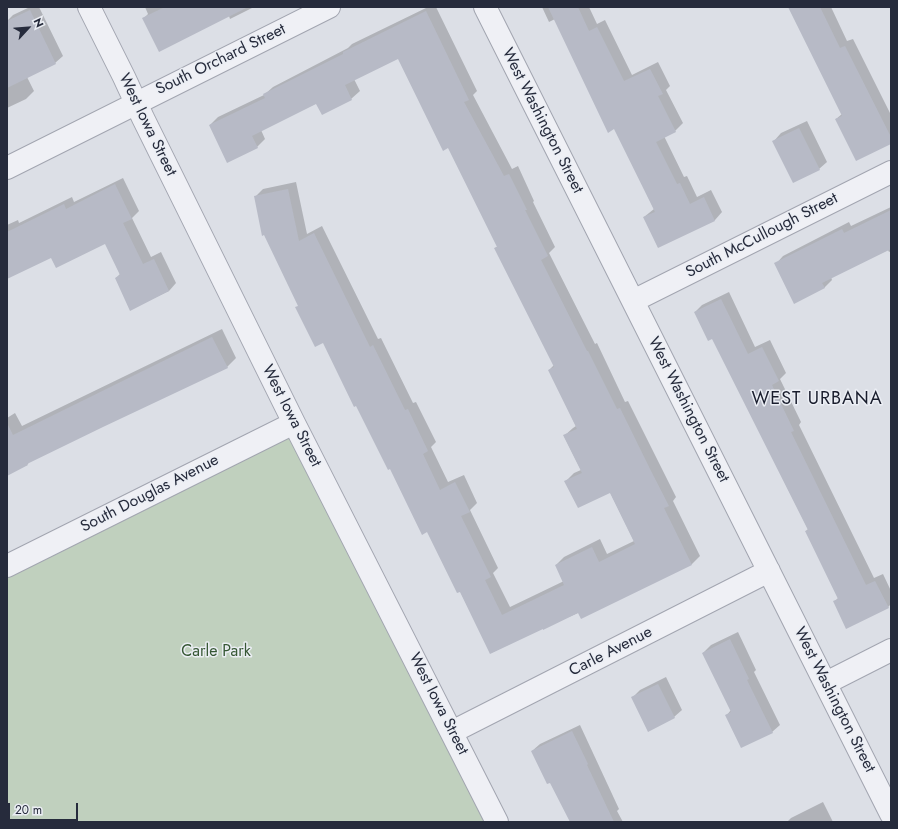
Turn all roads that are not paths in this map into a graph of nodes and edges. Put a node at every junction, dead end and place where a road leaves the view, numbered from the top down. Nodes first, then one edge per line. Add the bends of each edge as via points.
1 (89, 7) edge
2 (329, 7) edge
3 (485, 7) edge
4 (136, 103) junction
5 (7, 168) edge
6 (891, 172) edge
7 (633, 300) junction
8 (294, 423) junction
9 (7, 566) edge
10 (769, 571) junction
11 (891, 650) edge
12 (826, 683) junction
13 (452, 732) junction
14 (891, 814) edge
15 (498, 822) edge

1 - 4 street, West Iowa Street
2 - 4 street, South Orchard Street
3 - 7 street, West Washington Street
4 - 5 street, South Orchard Street
4 - 8 street, West Iowa Street
6 - 7 street, South McCullough Street
7 - 10 street, West Washington Street
8 - 9 street, South Douglas Avenue
8 - 13 street, West Iowa Street
10 - 12 street, West Washington Street
10 - 13 street, Carle Avenue
11 - 12 street
12 - 14 street, West Washington Street
13 - 15 street, West Iowa Street

